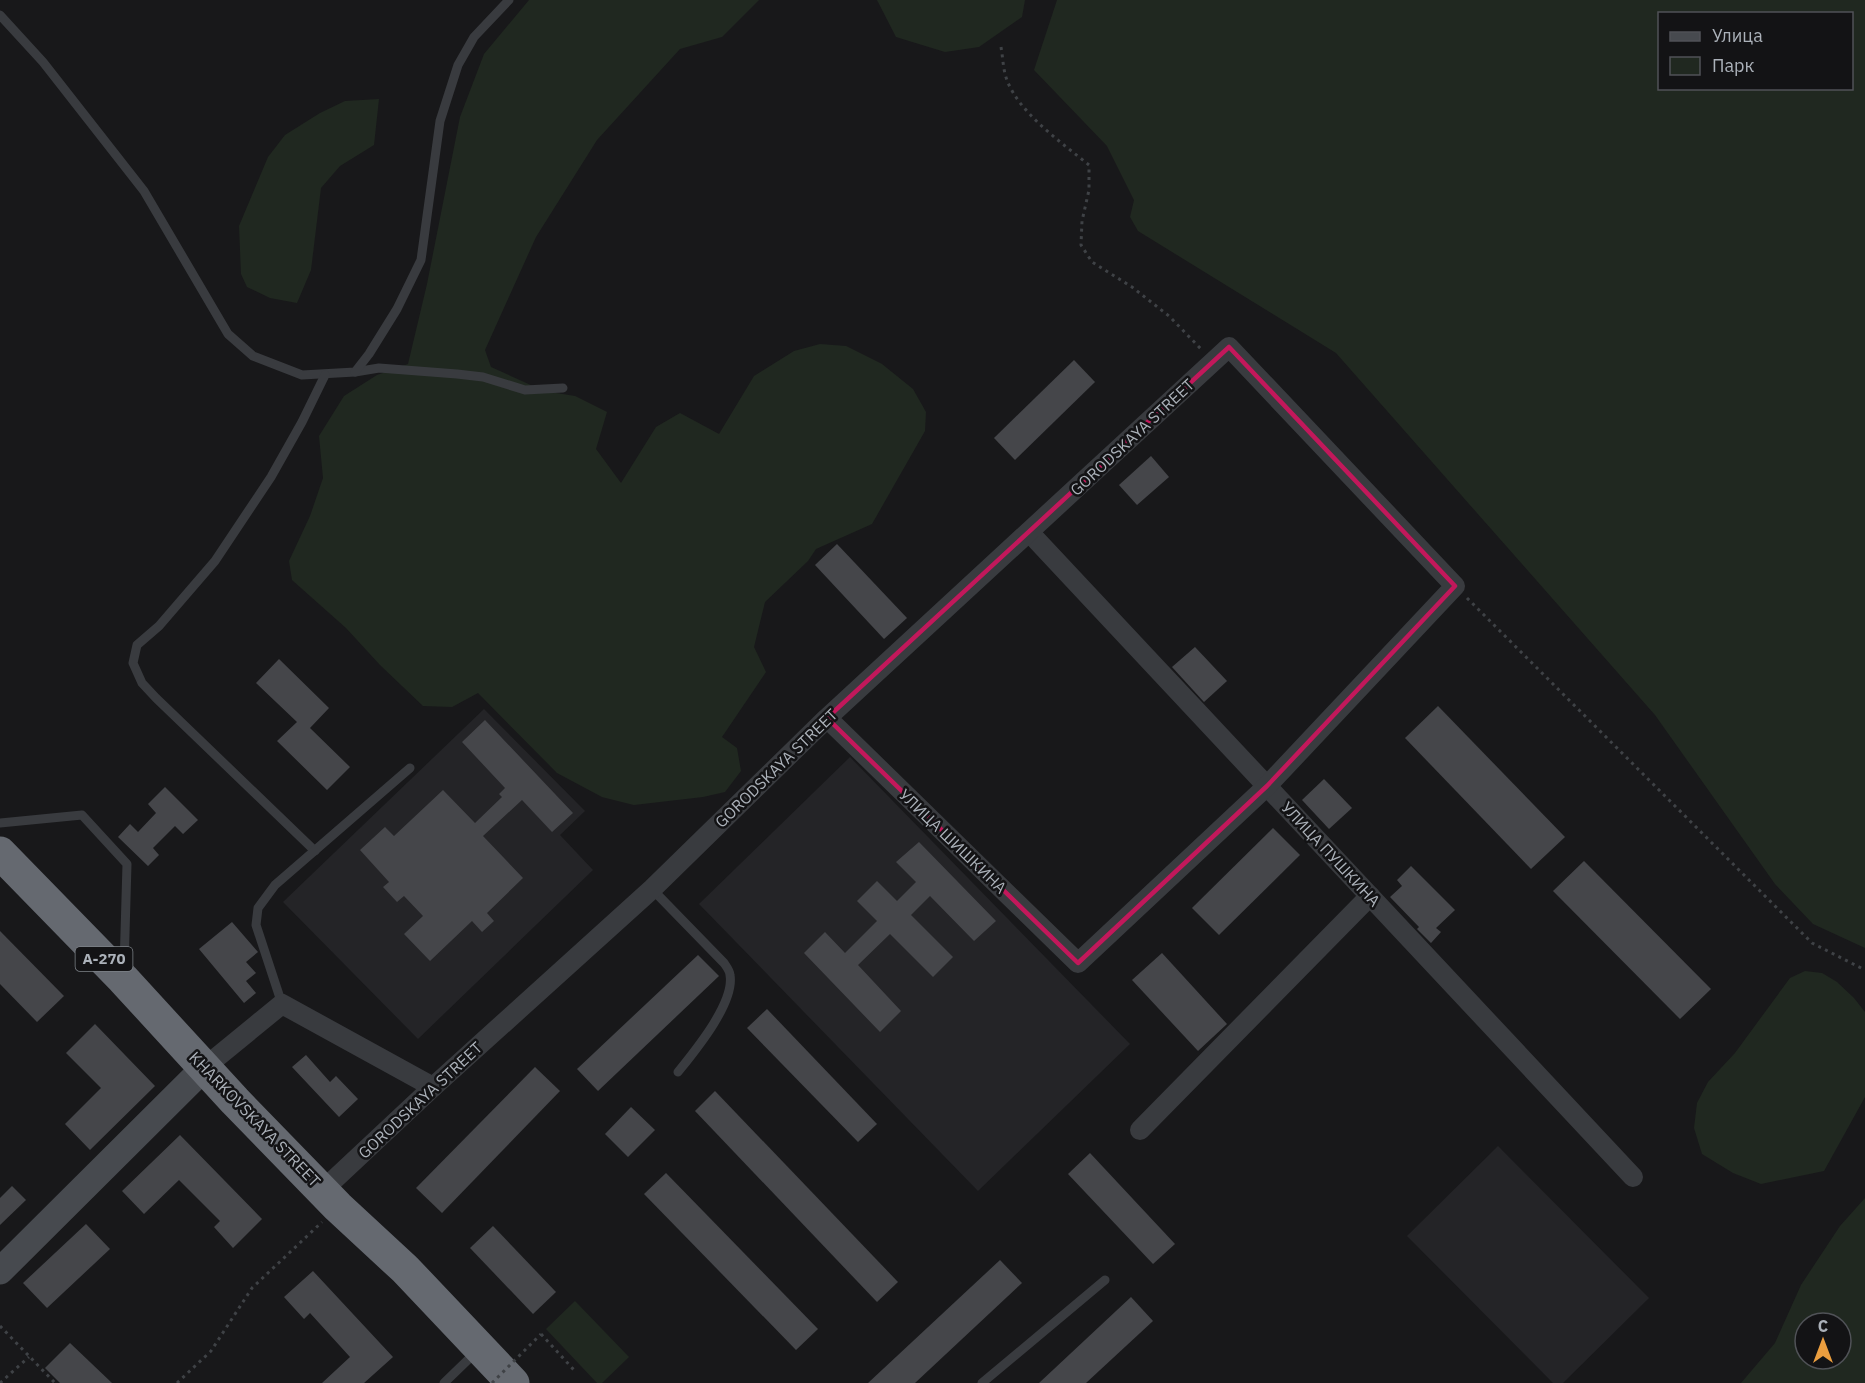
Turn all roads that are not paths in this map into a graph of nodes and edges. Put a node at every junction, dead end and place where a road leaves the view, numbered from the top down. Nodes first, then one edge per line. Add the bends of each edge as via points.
1 (509, 0) edge
2 (0, 15) edge
3 (355, 372) junction
4 (325, 375) junction
5 (563, 388) dead end
6 (1029, 532) junction
7 (827, 718) junction
8 (410, 768) dead end
9 (1267, 786) junction
10 (0, 823) edge
11 (315, 851) junction
12 (0, 853) edge
13 (652, 889) junction
14 (1370, 896) junction
15 (123, 979) junction
16 (282, 1004) junction
17 (205, 1067) junction
18 (678, 1072) dead end
19 (433, 1087) junction
20 (1140, 1130) dead end
21 (1633, 1177) dead end
22 (331, 1198) junction
23 (0, 1271) edge
24 (1106, 1280) dead end
25 (480, 1348) junction
26 (444, 1383) edge
27 (513, 1383) edge
28 (982, 1383) edge

1 - 3 lane via 474,37 458,65 441,121 421,260 397,309
2 - 4 lane via 43,62 144,191 228,334 253,356 302,375
3 - 4 lane
3 - 5 lane via 379,368 483,377 525,390
4 - 11 lane via 272,477 215,561 159,626 137,645 133,663 156,698
6 - 7 street, GORODSKAYA STREET
6 - 9 street, УЛИЦА ПУШКИНА
6 - 9 street, GORODSKAYA STREET via 1229,347 1455,586
7 - 9 street, УЛИЦА ШИШКИНА via 1078,963
7 - 13 street, GORODSKAYA STREET
8 - 11 lane
9 - 14 street, УЛИЦА ПУШКИНА
10 - 15 lane via 82,815 128,864
11 - 16 lane via 275,885 258,908 256,925
12 - 15 highway, KHARKOVSKAYA STREET / А-270
13 - 18 lane via 724,963 730,975 726,1000 707,1035
13 - 19 street, GORODSKAYA STREET
14 - 20 street
14 - 21 street, УЛИЦА ПУШКИНА
15 - 17 highway, KHARKOVSKAYA STREET / А-270
16 - 17 street
16 - 19 street
17 - 22 highway, KHARKOVSKAYA STREET / А-270
17 - 23 street
19 - 22 street, GORODSKAYA STREET
22 - 25 highway, KHARKOVSKAYA STREET / А-270
24 - 28 lane
25 - 26 lane
25 - 27 highway, KHARKOVSKAYA STREET / А-270

